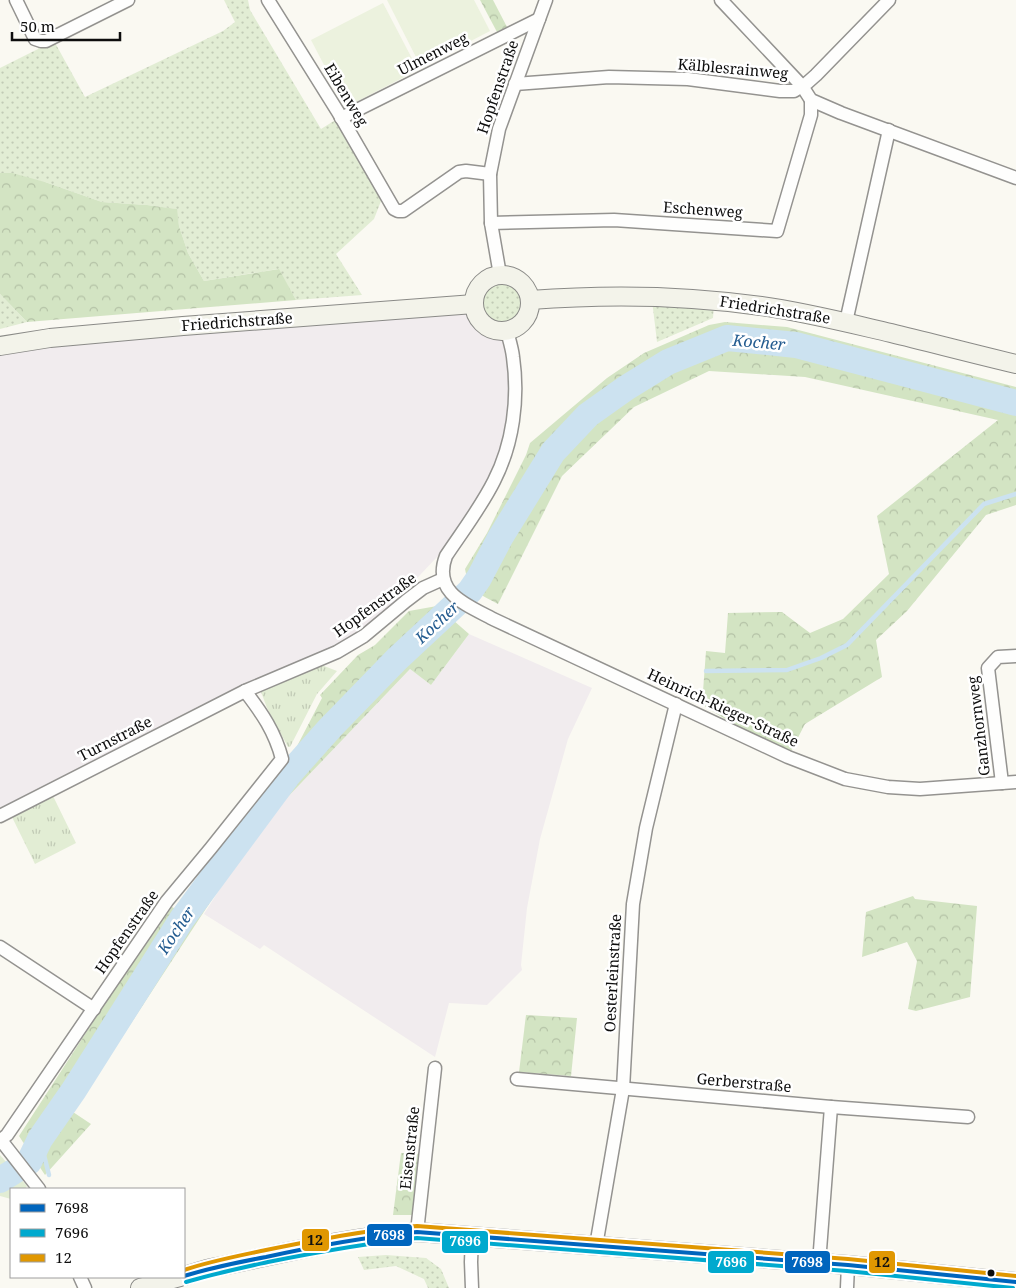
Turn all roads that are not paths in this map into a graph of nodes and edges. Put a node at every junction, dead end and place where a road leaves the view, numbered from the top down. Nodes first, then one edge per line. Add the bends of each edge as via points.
1 (16, 0) edge
2 (128, 0) edge
3 (268, 0) edge
4 (546, 0) edge
5 (721, 0) edge
6 (889, 0) edge
7 (539, 19) junction
8 (515, 84) junction
9 (802, 86) junction
10 (811, 100) junction
11 (341, 118) junction
12 (888, 130) junction
13 (490, 174) junction
14 (1016, 178) edge
15 (491, 223) junction
16 (500, 275) junction
17 (530, 300) junction
18 (474, 304) junction
19 (846, 322) junction
20 (508, 330) junction
21 (0, 346) edge
22 (1016, 364) edge
23 (443, 579) junction
24 (1016, 656) edge
25 (245, 691) junction
26 (676, 704) junction
27 (1016, 782) edge
28 (1002, 783) junction
29 (0, 816) edge
30 (0, 947) edge
31 (94, 1009) junction
32 (435, 1068) dead end
33 (517, 1079) dead end
34 (623, 1088) junction
35 (831, 1107) junction
36 (968, 1117) dead end
37 (0, 1139) edge
38 (38, 1188) edge
39 (417, 1232) junction
40 (472, 1236) junction
41 (596, 1246) junction
42 (819, 1263) junction
43 (848, 1265) junction
44 (185, 1276) edge
45 (176, 1278) edge
46 (1016, 1282) edge
47 (140, 1288) edge
48 (472, 1288) edge
49 (848, 1288) edge

1 - 2 street via 36,39 41,41
3 - 11 street, Eibenweg
4 - 7 street, Hopfenstraße
5 - 9 street
6 - 9 street
7 - 8 street, Hopfenstraße
7 - 11 street, Ulmenweg
8 - 9 street, Kälblesrainweg via 609,77 688,79 780,91 794,91
8 - 13 street, Hopfenstraße via 499,129
9 - 10 street, Kälblesrainweg
10 - 12 street
10 - 15 street, Eschenweg via 811,115 777,232 614,220
11 - 13 street, Eibenweg via 398,211 403,211 459,172
12 - 14 street
12 - 19 street
13 - 15 street, Hopfenstraße
15 - 16 street, Hopfenstraße
16 - 17 main road via 512,277 522,284
16 - 18 main road via 481,285
17 - 19 main road, Friedrichstraße via 600,296 716,300
17 - 20 main road via 526,318
18 - 20 main road via 484,324 493,330
18 - 21 main road, Friedrichstraße via 116,332
19 - 22 main road, Friedrichstraße
20 - 23 street via 513,357 515,406 508,445 494,481 446,556
23 - 25 street, Hopfenstraße via 423,588 364,636 337,652
23 - 26 street, Heinrich-Rieger-Straße via 451,594 493,619
24 - 28 street, Ganzhornweg via 998,657 988,668
25 - 29 street, Turnstraße
25 - 31 street, Hopfenstraße via 261,711 277,741 282,759 167,901
26 - 28 street, Heinrich-Rieger-Straße via 788,757 845,779 920,789
26 - 34 street, Oesterleinstraße via 646,828 633,904
27 - 28 street, Heinrich-Rieger-Straße
30 - 31 street
31 - 37 street, Hopfenstraße via 8,1135
32 - 39 street, Eisenstraße
33 - 34 street, Gerberstraße
34 - 35 street, Gerberstraße
34 - 41 street, Oesterleinstraße
35 - 36 street, Gerberstraße
35 - 42 street
37 - 38 street
39 - 40 main road
39 - 44 main road via 353,1239
40 - 41 main road
40 - 48 street
41 - 42 main road
42 - 43 main road
43 - 46 main road
43 - 49 street
45 - 47 main road

